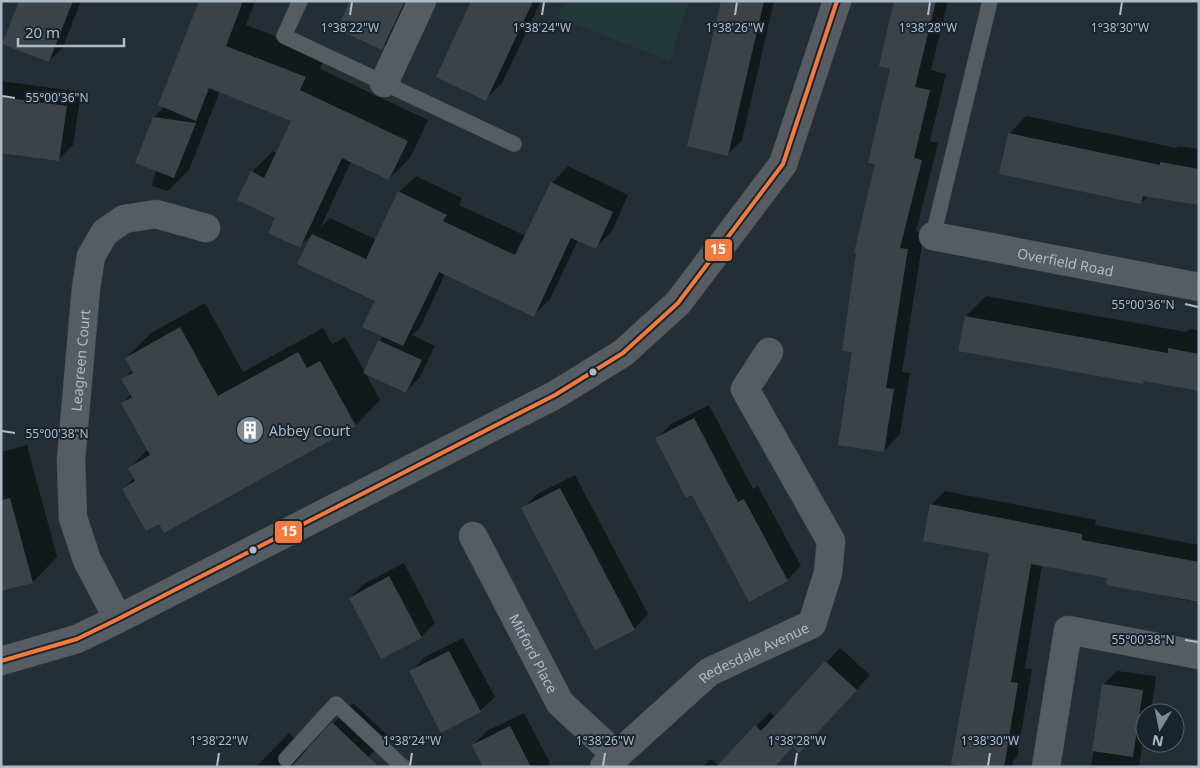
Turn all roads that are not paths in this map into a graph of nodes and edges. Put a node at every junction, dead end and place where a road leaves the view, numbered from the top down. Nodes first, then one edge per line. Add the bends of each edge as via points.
1 (300, 1) edge
2 (422, 1) edge
3 (837, 1) edge
4 (990, 1) edge
5 (384, 83) junction
6 (514, 144) dead end
7 (206, 228) dead end
8 (933, 236) joint
9 (1199, 287) edge
10 (769, 352) dead end
11 (473, 536) dead end
12 (118, 619) junction
13 (1199, 655) edge
14 (1, 661) edge
15 (286, 759) dead end
16 (610, 761) edge
17 (403, 767) edge
18 (1046, 767) edge

1 - 5 lane via 284,36
2 - 5 street
3 - 12 street via 783,164 678,303 623,353 555,395
4 - 8 lane
5 - 6 lane
7 - 12 street, Leagreen Court via 156,214 124,219 105,232 91,256 71,460 73,518 87,560
8 - 9 street, Overfield Road
10 - 16 street, Redesdale Avenue via 745,389 831,541 828,573 812,624 709,672
11 - 16 street, Mitford Place via 560,703
12 - 14 street via 77,639
13 - 18 street via 1068,630
15 - 17 lane via 336,704

